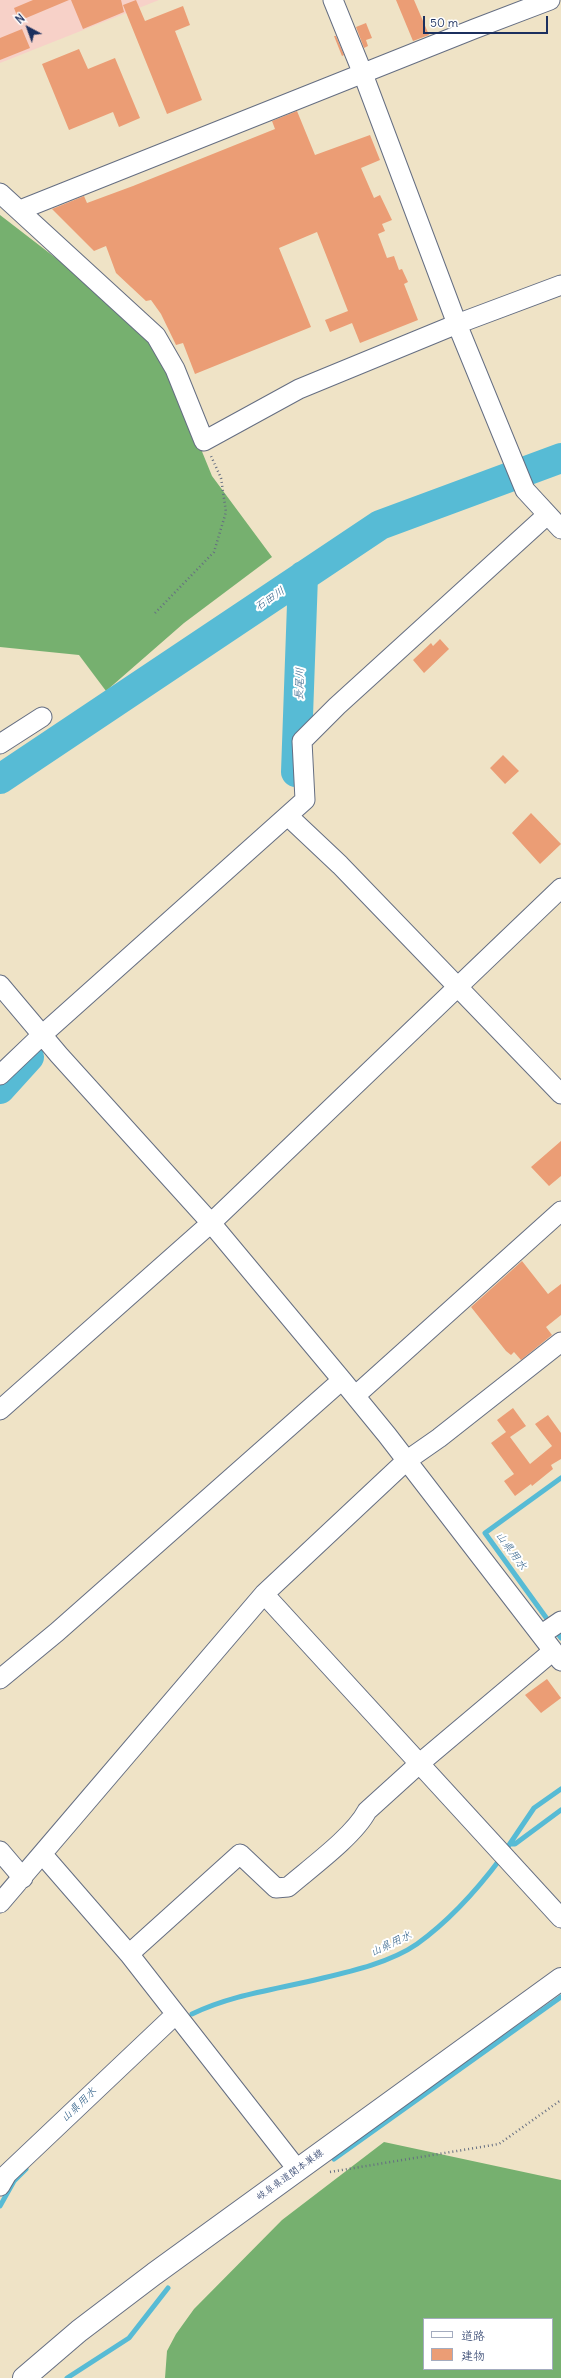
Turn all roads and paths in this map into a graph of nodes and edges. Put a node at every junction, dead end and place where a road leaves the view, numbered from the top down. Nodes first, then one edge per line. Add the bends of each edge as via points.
1 (333, 0) edge
2 (550, 0) edge
3 (363, 74) junction
4 (0, 193) edge
5 (20, 210) junction
6 (561, 285) edge
7 (457, 324) junction
8 (204, 441) junction
9 (547, 515) junction
10 (561, 529) edge
11 (155, 613) dead end
12 (42, 716) dead end
13 (0, 744) edge
14 (288, 816) junction
15 (561, 888) edge
16 (0, 985) edge
17 (458, 988) junction
18 (42, 1035) junction
19 (0, 1075) edge
20 (561, 1094) edge
21 (561, 1211) edge
22 (211, 1224) junction
23 (561, 1342) edge
24 (342, 1380) junction
25 (355, 1396) junction
26 (0, 1410) edge
27 (406, 1461) junction
28 (264, 1594) junction
29 (561, 1621) edge
30 (542, 1634) junction
31 (557, 1656) edge
32 (0, 1679) edge
33 (420, 1763) junction
34 (0, 1851) edge
35 (43, 1855) junction
36 (23, 1878) junction
37 (0, 1903) edge
38 (561, 1918) edge
39 (130, 1954) junction
40 (561, 1978) edge
41 (176, 2014) junction
42 (561, 2100) edge
43 (298, 2169) junction
44 (0, 2186) edge
45 (24, 2378) edge

1 - 3 street
2 - 3 street
3 - 5 street
3 - 7 street
4 - 5 street
5 - 8 street via 156,336 175,370
6 - 7 street
7 - 8 street via 299,389
7 - 9 street via 525,490
8 - 11 path via 221,478 226,512 214,552
9 - 10 street
9 - 14 street via 302,741 306,800
12 - 13 street
14 - 17 street via 340,865
14 - 18 street
15 - 17 street
16 - 18 street
17 - 20 street
17 - 22 street
18 - 19 street
18 - 22 street
21 - 25 street
22 - 24 street
22 - 26 street
23 - 27 street
24 - 25 street
24 - 32 street via 62,1628
25 - 27 street
27 - 28 street
27 - 30 street
28 - 33 street
28 - 35 street
29 - 30 street
30 - 31 street
31 - 33 street
33 - 38 street
33 - 39 street via 288,1887 276,1888 240,1854
34 - 36 street
35 - 36 street
35 - 39 street
36 - 37 street
39 - 41 street
40 - 43 main road, 岐阜県道関本巣線
41 - 43 street
41 - 44 street via 7,2174
42 - 43 path via 499,2144 317,2174
43 - 45 main road, 岐阜県道関本巣線 via 79,2330

